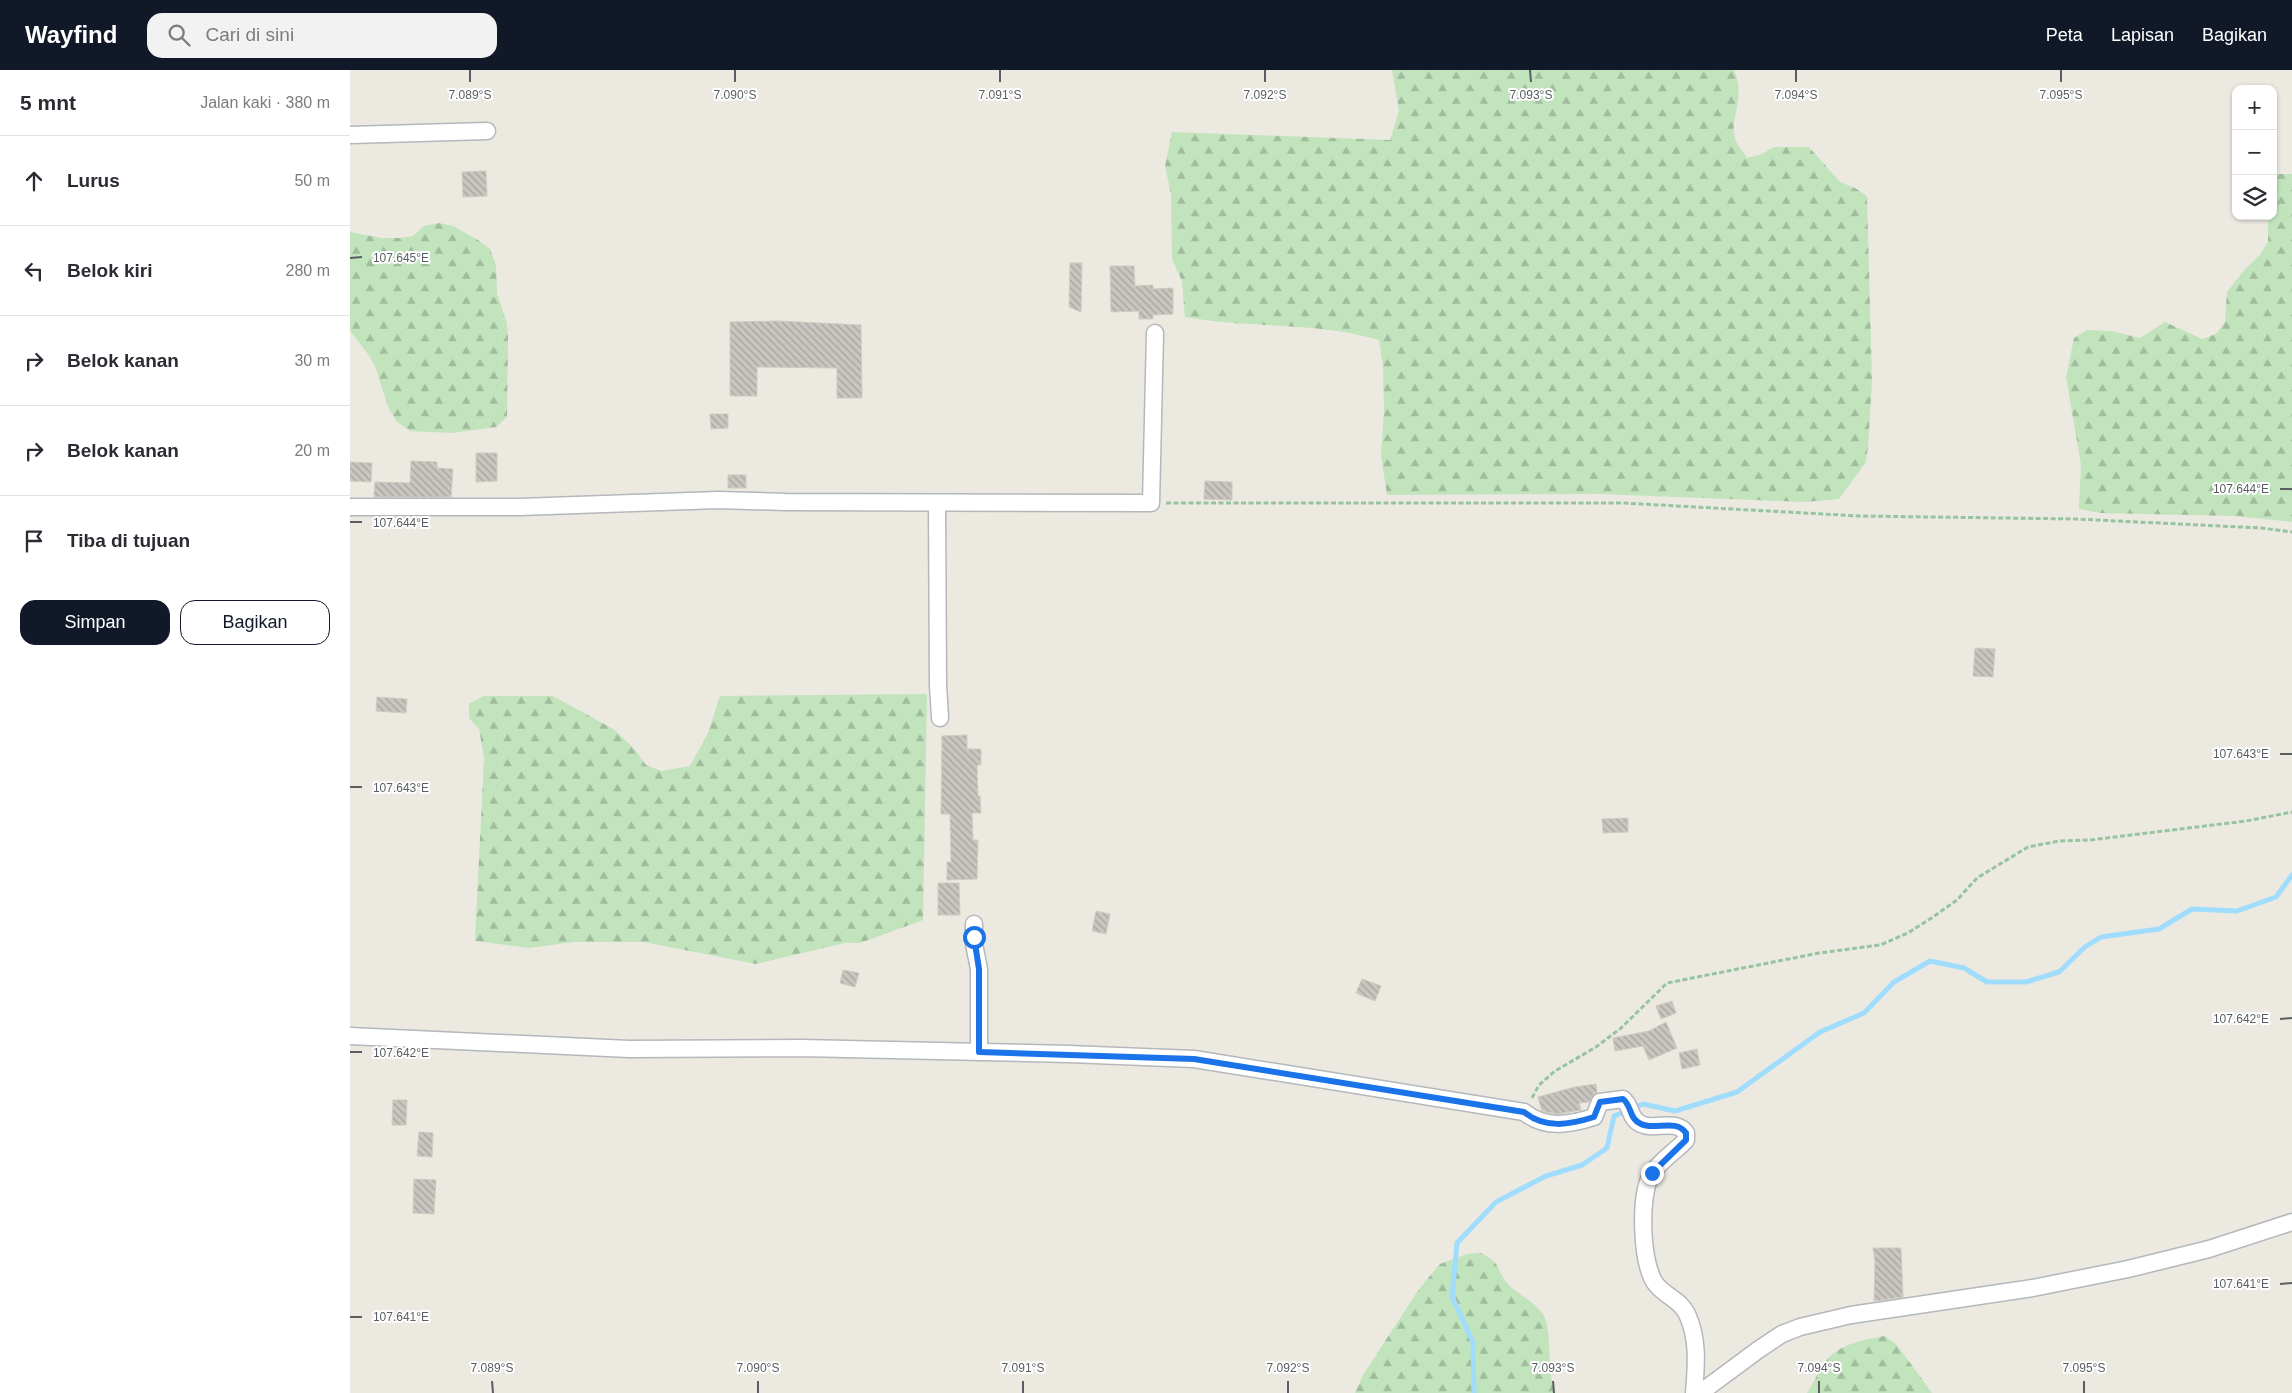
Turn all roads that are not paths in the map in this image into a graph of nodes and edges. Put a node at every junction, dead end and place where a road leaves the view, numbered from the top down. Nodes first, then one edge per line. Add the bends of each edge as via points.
1 (487, 132) dead end
2 (350, 135) edge
3 (1155, 333) dead end
4 (937, 503) junction
5 (350, 507) edge
6 (940, 718) dead end
7 (974, 924) dead end
8 (350, 1036) edge
9 (979, 1052) junction
10 (2292, 1222) edge
11 (1694, 1393) edge
12 (1700, 1393) edge

1 - 2 street
3 - 4 street via 1151,503
4 - 5 street via 718,500 520,507
4 - 6 street
7 - 9 street via 979,969
8 - 9 street via 629,1049
9 - 11 street via 1194,1059 1524,1112 1535,1121 1562,1125 1594,1117 1600,1102 1620,1099 1626,1102 1632,1117 1642,1125 1679,1127 1686,1133 1686,1140 1661,1163 1648,1182 1643,1219 1645,1246 1654,1281 1682,1306 1693,1329 1697,1362
10 - 12 street via 2208,1249 2128,1268 2033,1288 1851,1315 1800,1327 1782,1334

